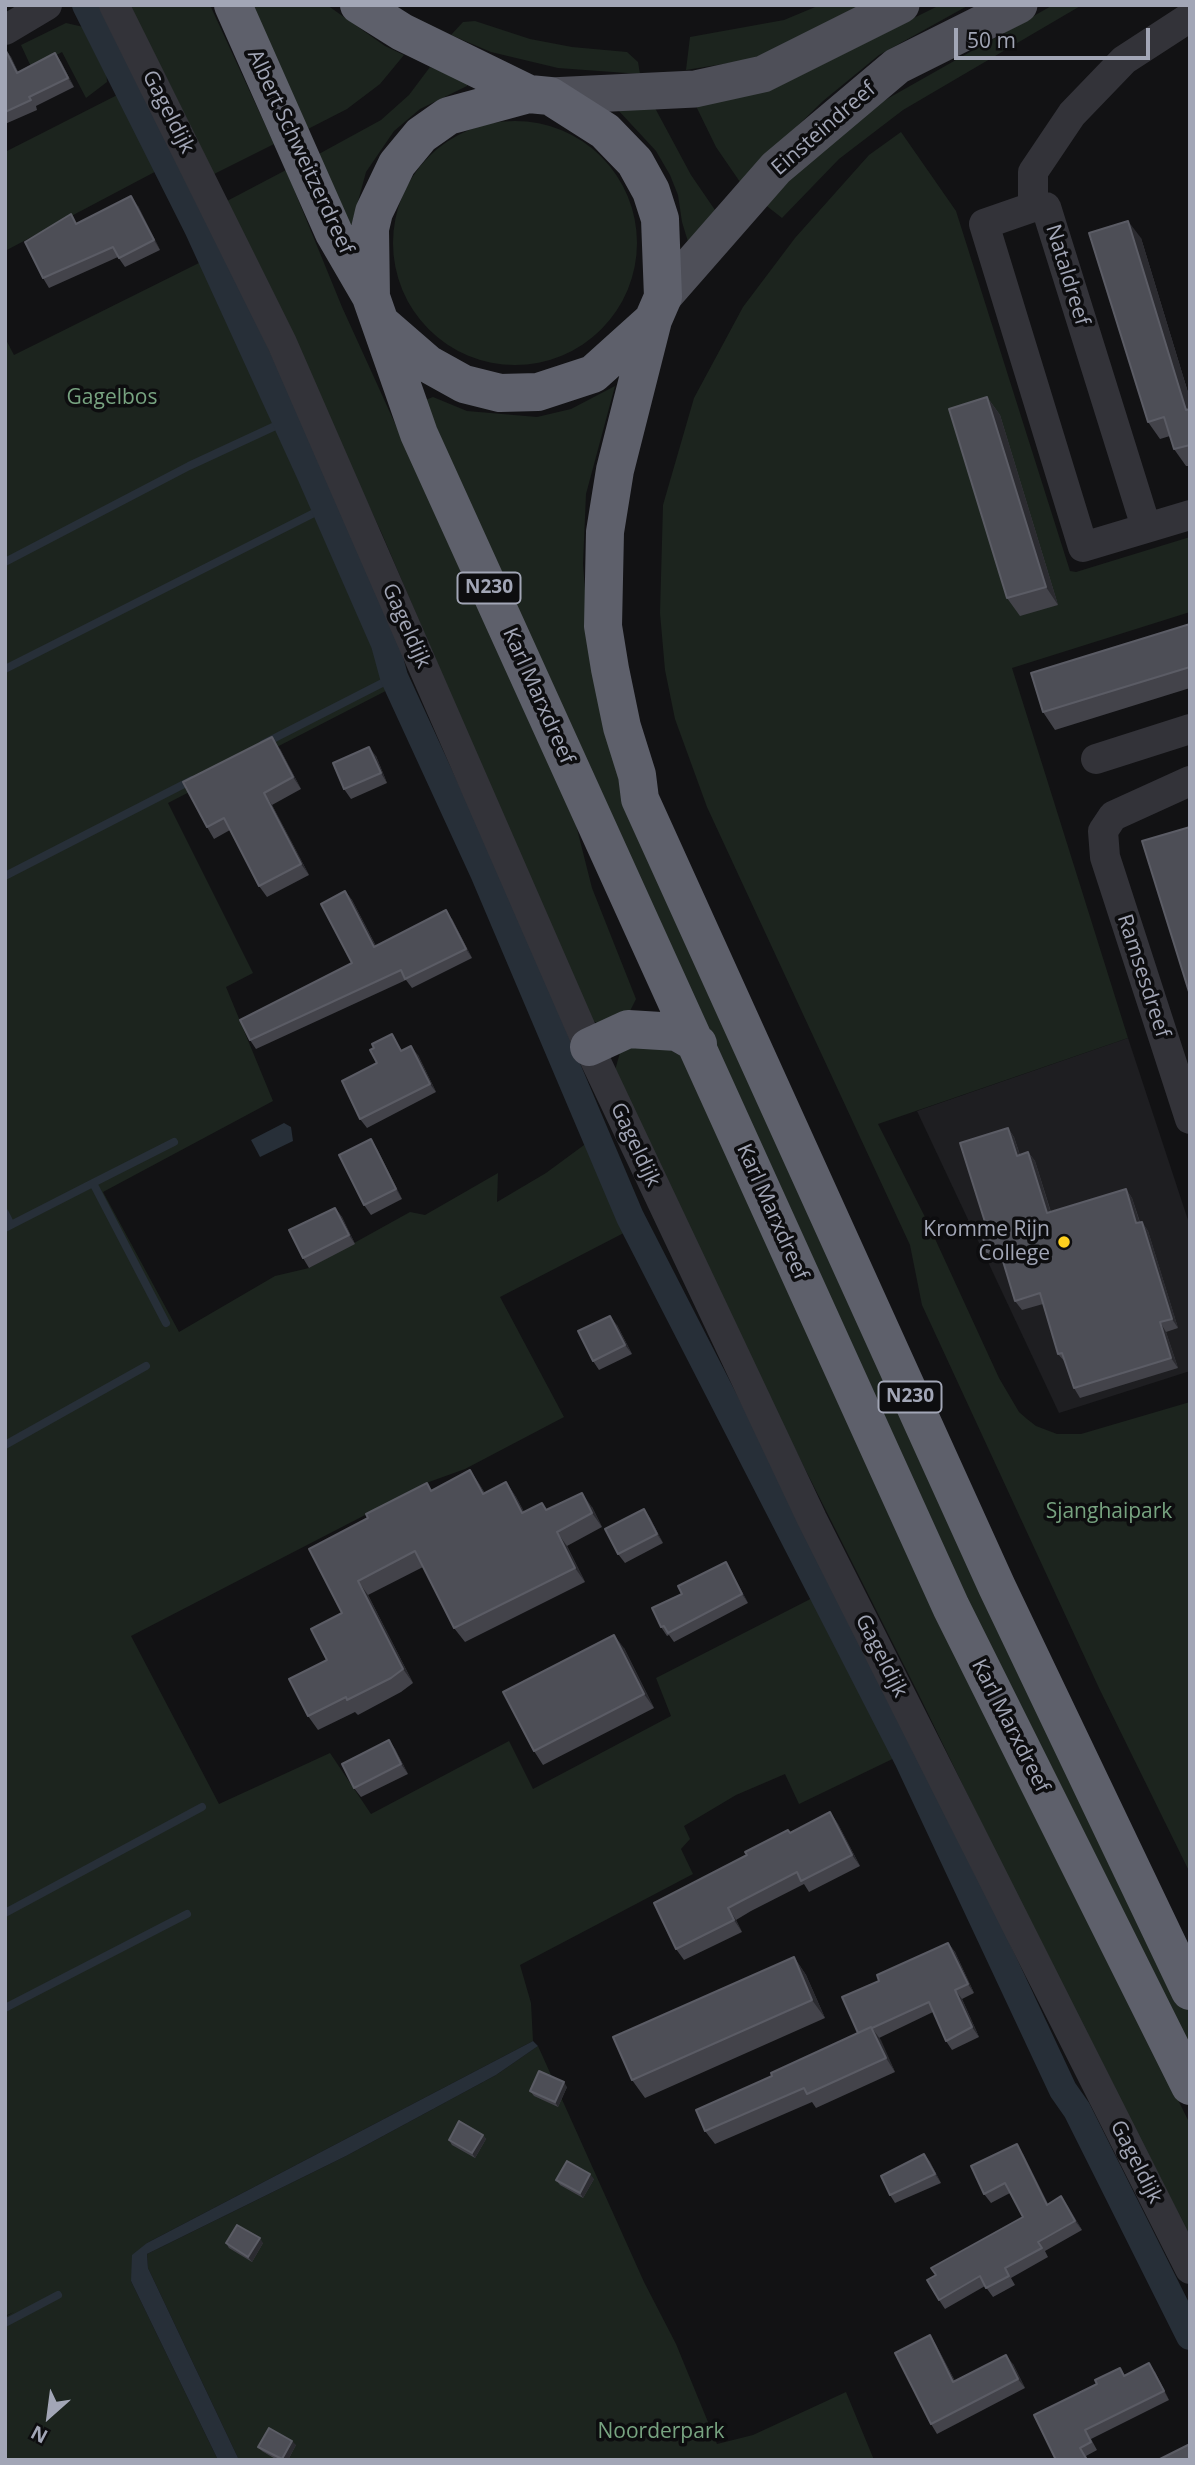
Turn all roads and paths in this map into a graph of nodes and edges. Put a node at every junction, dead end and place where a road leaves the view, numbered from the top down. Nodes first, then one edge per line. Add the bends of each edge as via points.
1 (47, 5) edge
2 (114, 5) edge
3 (233, 5) edge
4 (359, 5) edge
5 (901, 5) edge
6 (1000, 10) edge
7 (1190, 17) edge
8 (5, 30) edge
9 (540, 95) junction
10 (1033, 207) junction
11 (658, 309) junction
12 (377, 311) junction
13 (1190, 515) edge
14 (1146, 527) junction
15 (1190, 729) edge
16 (1096, 759) dead end
17 (1190, 781) edge
18 (653, 946) junction
19 (628, 1029) junction
20 (698, 1044) junction
21 (589, 1047) junction
22 (1188, 1108) edge
23 (1190, 1991) edge
24 (1190, 2086) edge
25 (1190, 2269) edge

1 - 8 street
2 - 21 street, Gageldijk via 282,343
3 - 12 highway, Albert Schweitzerdreef / N230 via 334,233
4 - 9 highway, N230 via 402,32
5 - 9 main road via 763,74 695,89
6 - 11 main road, Einsteindreef via 897,65 776,168
7 - 10 street via 1124,60 1072,114 1033,172
9 - 11 highway, N230 via 605,131 651,191 660,219
9 - 12 highway, N230 via 448,116 421,135 397,164 372,220
10 - 14 street, Nataldreef via 1046,207
10 - 14 street, Nataldreef via 984,224 1083,547
11 - 12 highway, N230 via 593,374 538,392 500,393 464,384 428,363
11 - 23 highway, N230 via 615,470 606,532 603,626 640,799 997,1587
12 - 18 highway, Karl Marxdreef / N230 via 419,434
13 - 14 street
15 - 16 street
17 - 22 street, Ramsesdreef via 1113,816 1103,831 1105,857
18 - 19 highway via 648,991
18 - 20 highway, Karl Marxdreef / N230
19 - 20 highway via 677,1032
19 - 21 highway
20 - 24 highway, Karl Marxdreef / N230 via 951,1607
21 - 25 street, Gageldijk via 813,1519

